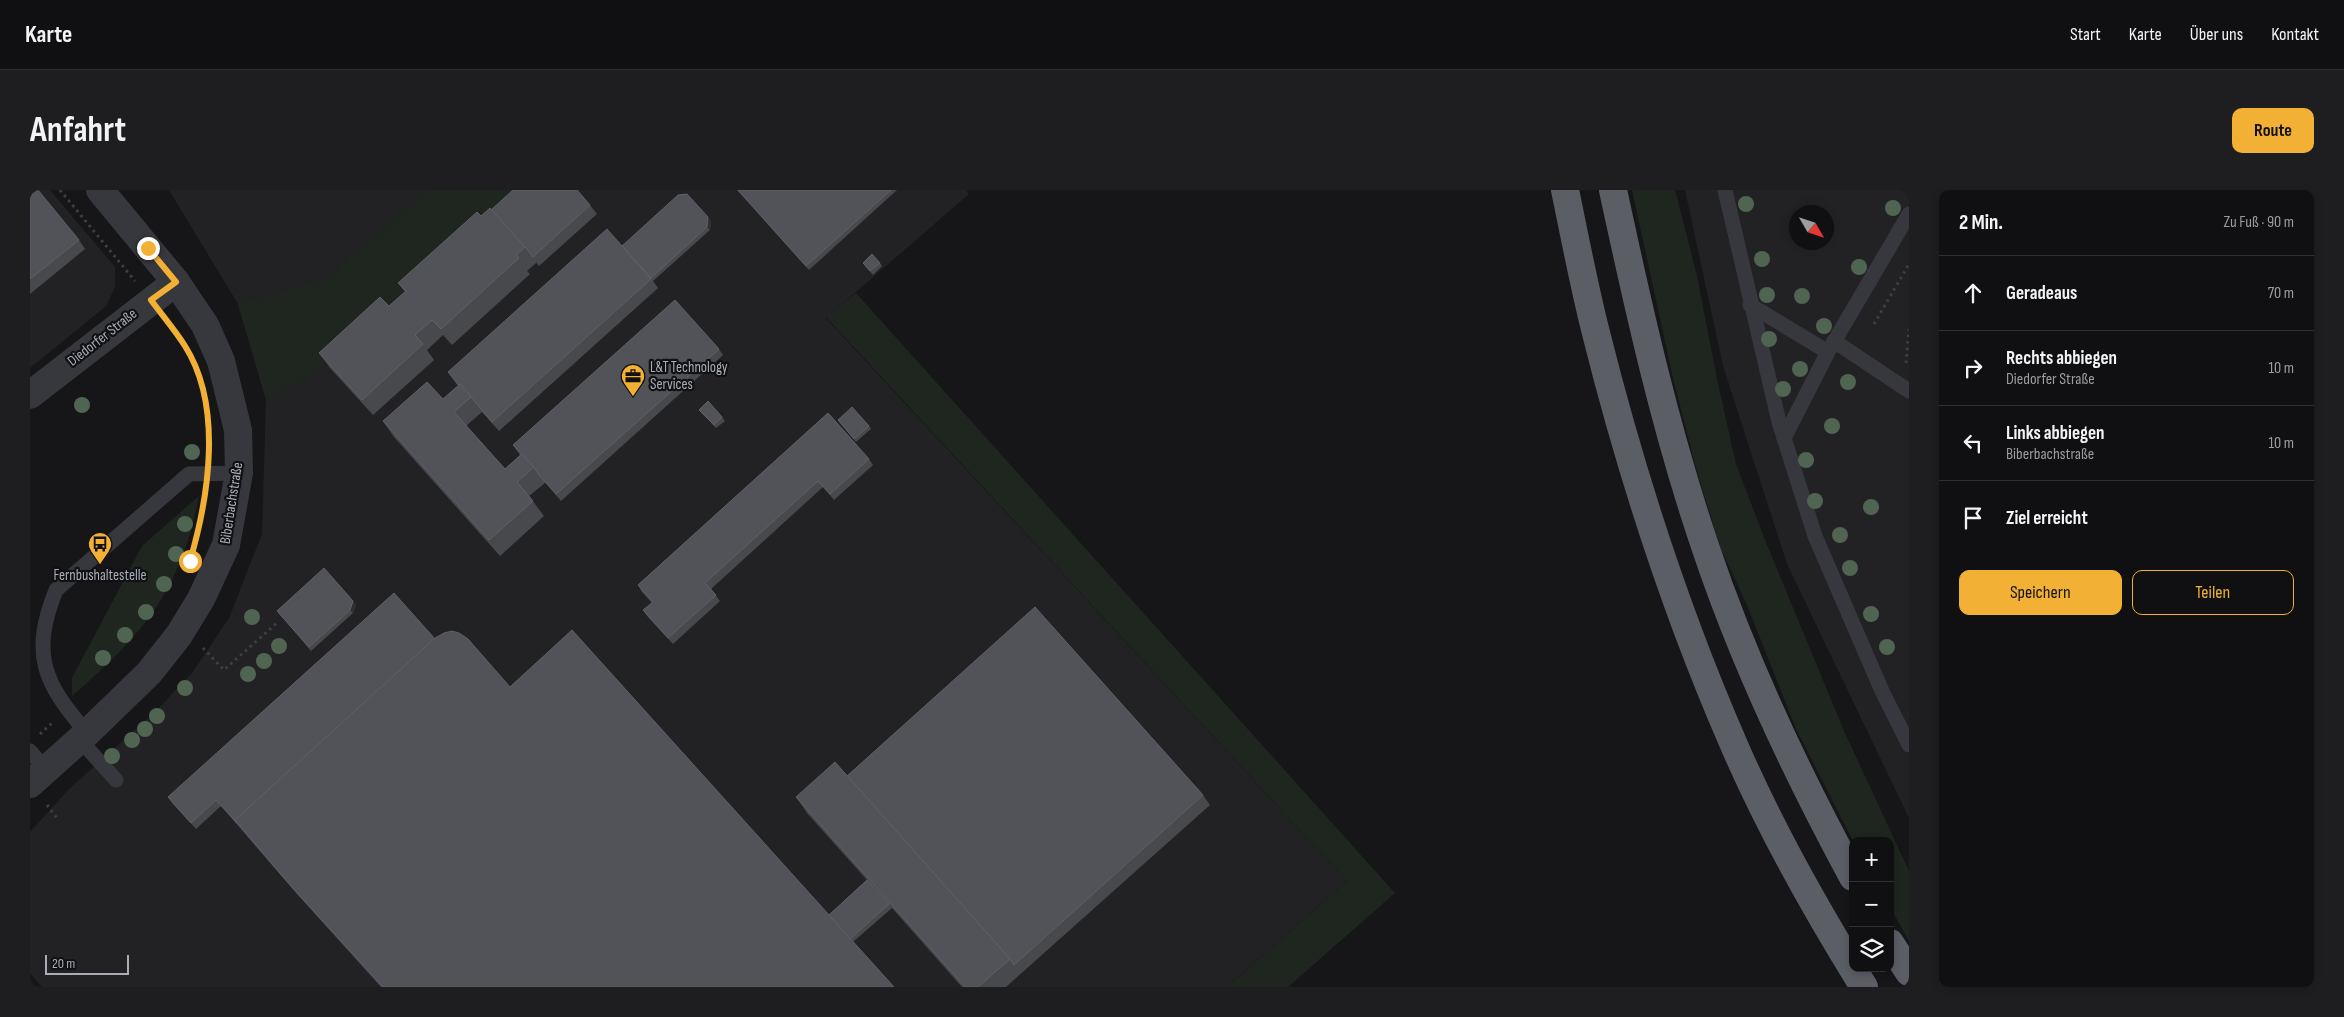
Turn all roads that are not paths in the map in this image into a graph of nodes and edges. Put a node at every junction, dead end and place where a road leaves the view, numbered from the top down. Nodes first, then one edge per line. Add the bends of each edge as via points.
1 (100, 190) edge
2 (1565, 190) edge
3 (1613, 190) edge
4 (1725, 190) edge
5 (1909, 214) edge
6 (176, 282) junction
7 (1750, 305) junction
8 (1831, 346) junction
9 (1909, 391) edge
10 (30, 395) edge
11 (1784, 438) junction
12 (239, 472) junction
13 (84, 736) junction
14 (1909, 745) edge
15 (35, 768) edge
16 (116, 780) dead end
17 (1849, 870) edge
18 (1894, 949) edge
19 (1909, 972) edge
20 (1864, 987) edge

1 - 6 street, Biberbachstraße
2 - 20 highway via 1596,332 1629,453 1694,647 1734,746 1790,858
3 - 17 highway via 1640,317 1706,549 1779,729
4 - 7 lane
5 - 8 lane
6 - 10 street, Diedorfer Straße
6 - 12 street, Biberbachstraße via 205,325 221,361 238,430
7 - 8 lane
7 - 11 lane
8 - 9 lane
8 - 11 lane
11 - 14 lane via 1815,536
12 - 13 street, Biberbachstraße via 226,545 201,599 181,632 149,673
12 - 13 lane via 189,474 56,590 46,605 39,621 34,660 44,680
13 - 15 street, Biberbachstraße
13 - 16 lane
18 - 19 highway

